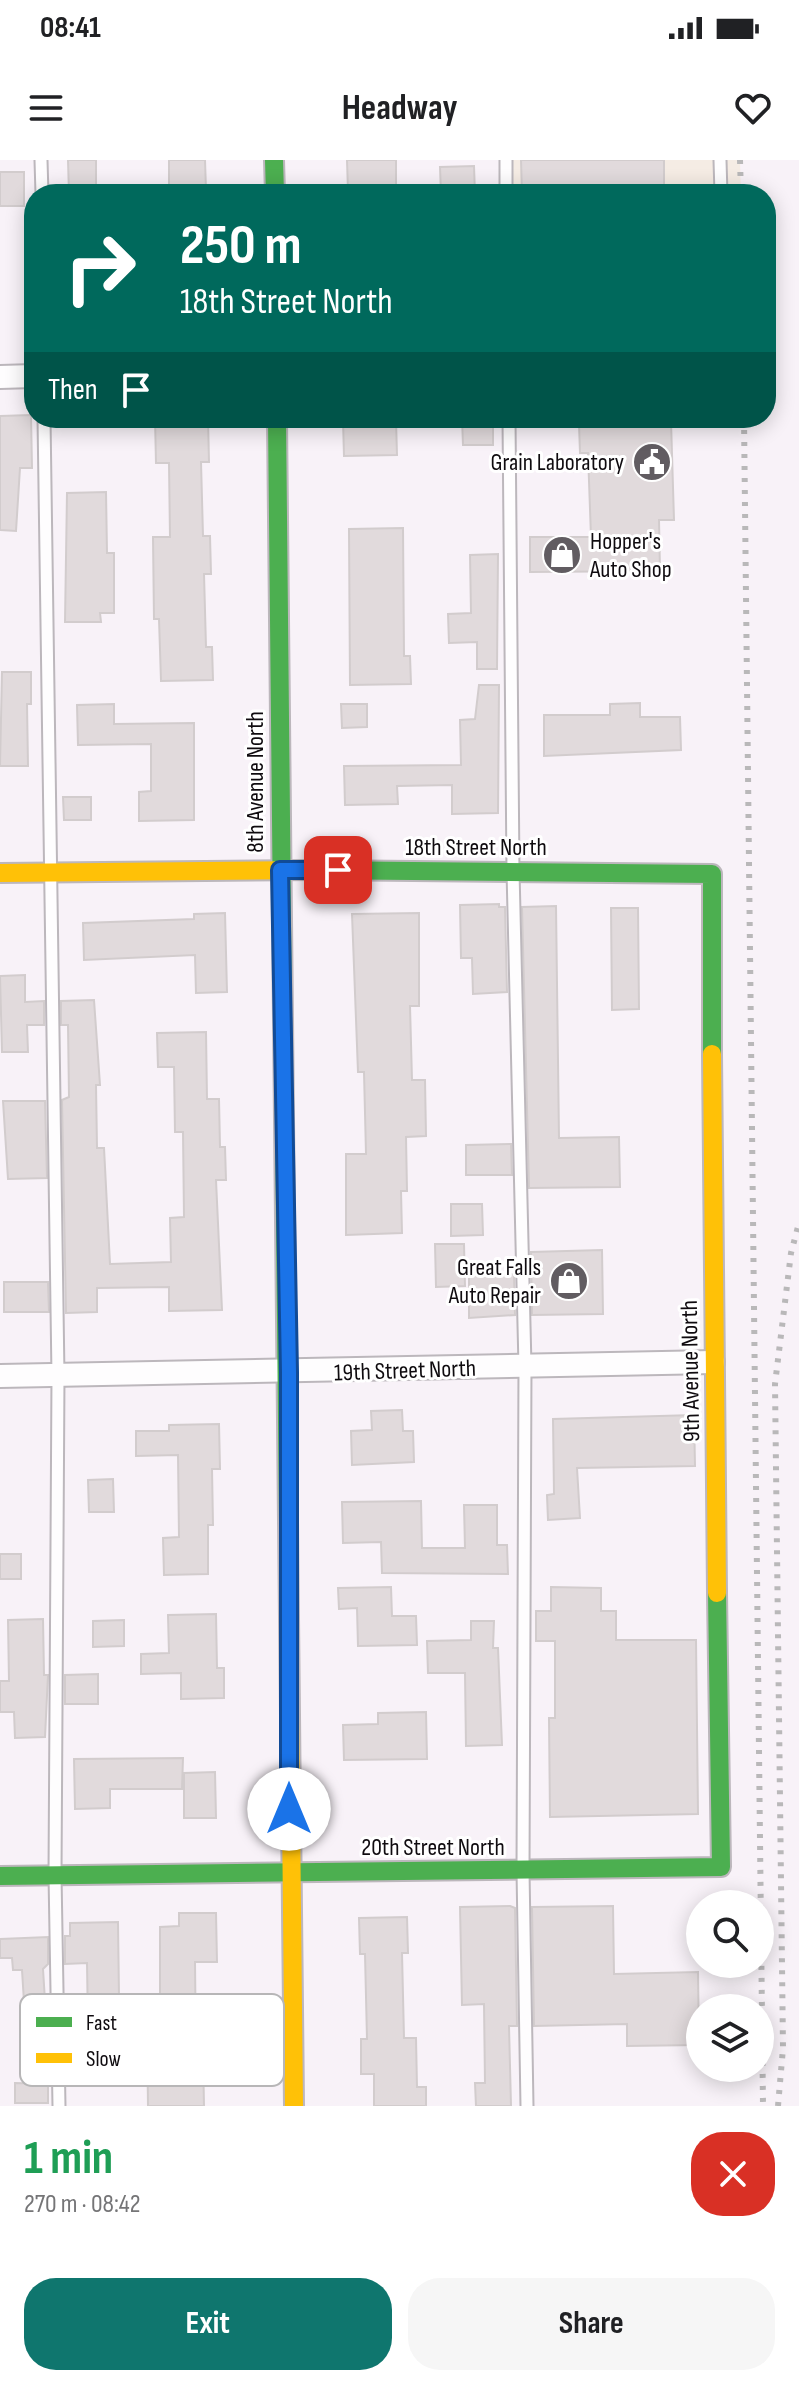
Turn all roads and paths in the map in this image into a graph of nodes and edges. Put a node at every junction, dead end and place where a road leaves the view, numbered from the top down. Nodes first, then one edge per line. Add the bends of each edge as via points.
1 (41, 160) edge
2 (274, 160) edge
3 (506, 160) edge
4 (720, 160) edge
5 (42, 184) edge
6 (275, 184) edge
7 (506, 184) edge
8 (721, 184) edge
9 (24, 376) edge
10 (0, 377) edge
11 (44, 428) edge
12 (277, 428) edge
13 (509, 428) edge
14 (280, 870) junction
15 (513, 871) junction
16 (52, 872) junction
17 (0, 873) edge
18 (712, 874) joint
19 (713, 1362) junction
20 (525, 1366) junction
21 (289, 1373) junction
22 (0, 1376) edge
23 (58, 1376) junction
24 (721, 1867) joint
25 (289, 1871) junction
26 (523, 1871) junction
27 (55, 1875) junction
28 (0, 1876) edge
29 (57, 1994) edge
30 (59, 2086) edge
31 (59, 2106) edge
32 (294, 2106) edge
33 (527, 2106) edge

1 - 5 lane
2 - 6 street
3 - 7 lane
4 - 8 lane
9 - 10 street
11 - 16 lane
12 - 14 street, 8th Avenue North
13 - 15 lane
14 - 15 street, 18th Street North
14 - 16 street, 18th Street North
14 - 21 street, 8th Avenue North
15 - 18 street, 18th Street North
15 - 20 lane
16 - 17 street, 18th Street North
16 - 23 lane
18 - 19 street, 9th Avenue North
19 - 20 street, 19th Street North
19 - 24 street, 9th Avenue North
20 - 21 street, 19th Street North
20 - 26 lane
21 - 23 street, 19th Street North
21 - 25 street, 8th Avenue North
22 - 23 street, 19th Street North
23 - 27 lane
24 - 26 street, 20th Street North
25 - 26 street, 20th Street North
25 - 27 street, 20th Street North
25 - 32 street, 8th Avenue North
26 - 33 lane
27 - 28 street, 20th Street North
27 - 29 lane
30 - 31 lane

